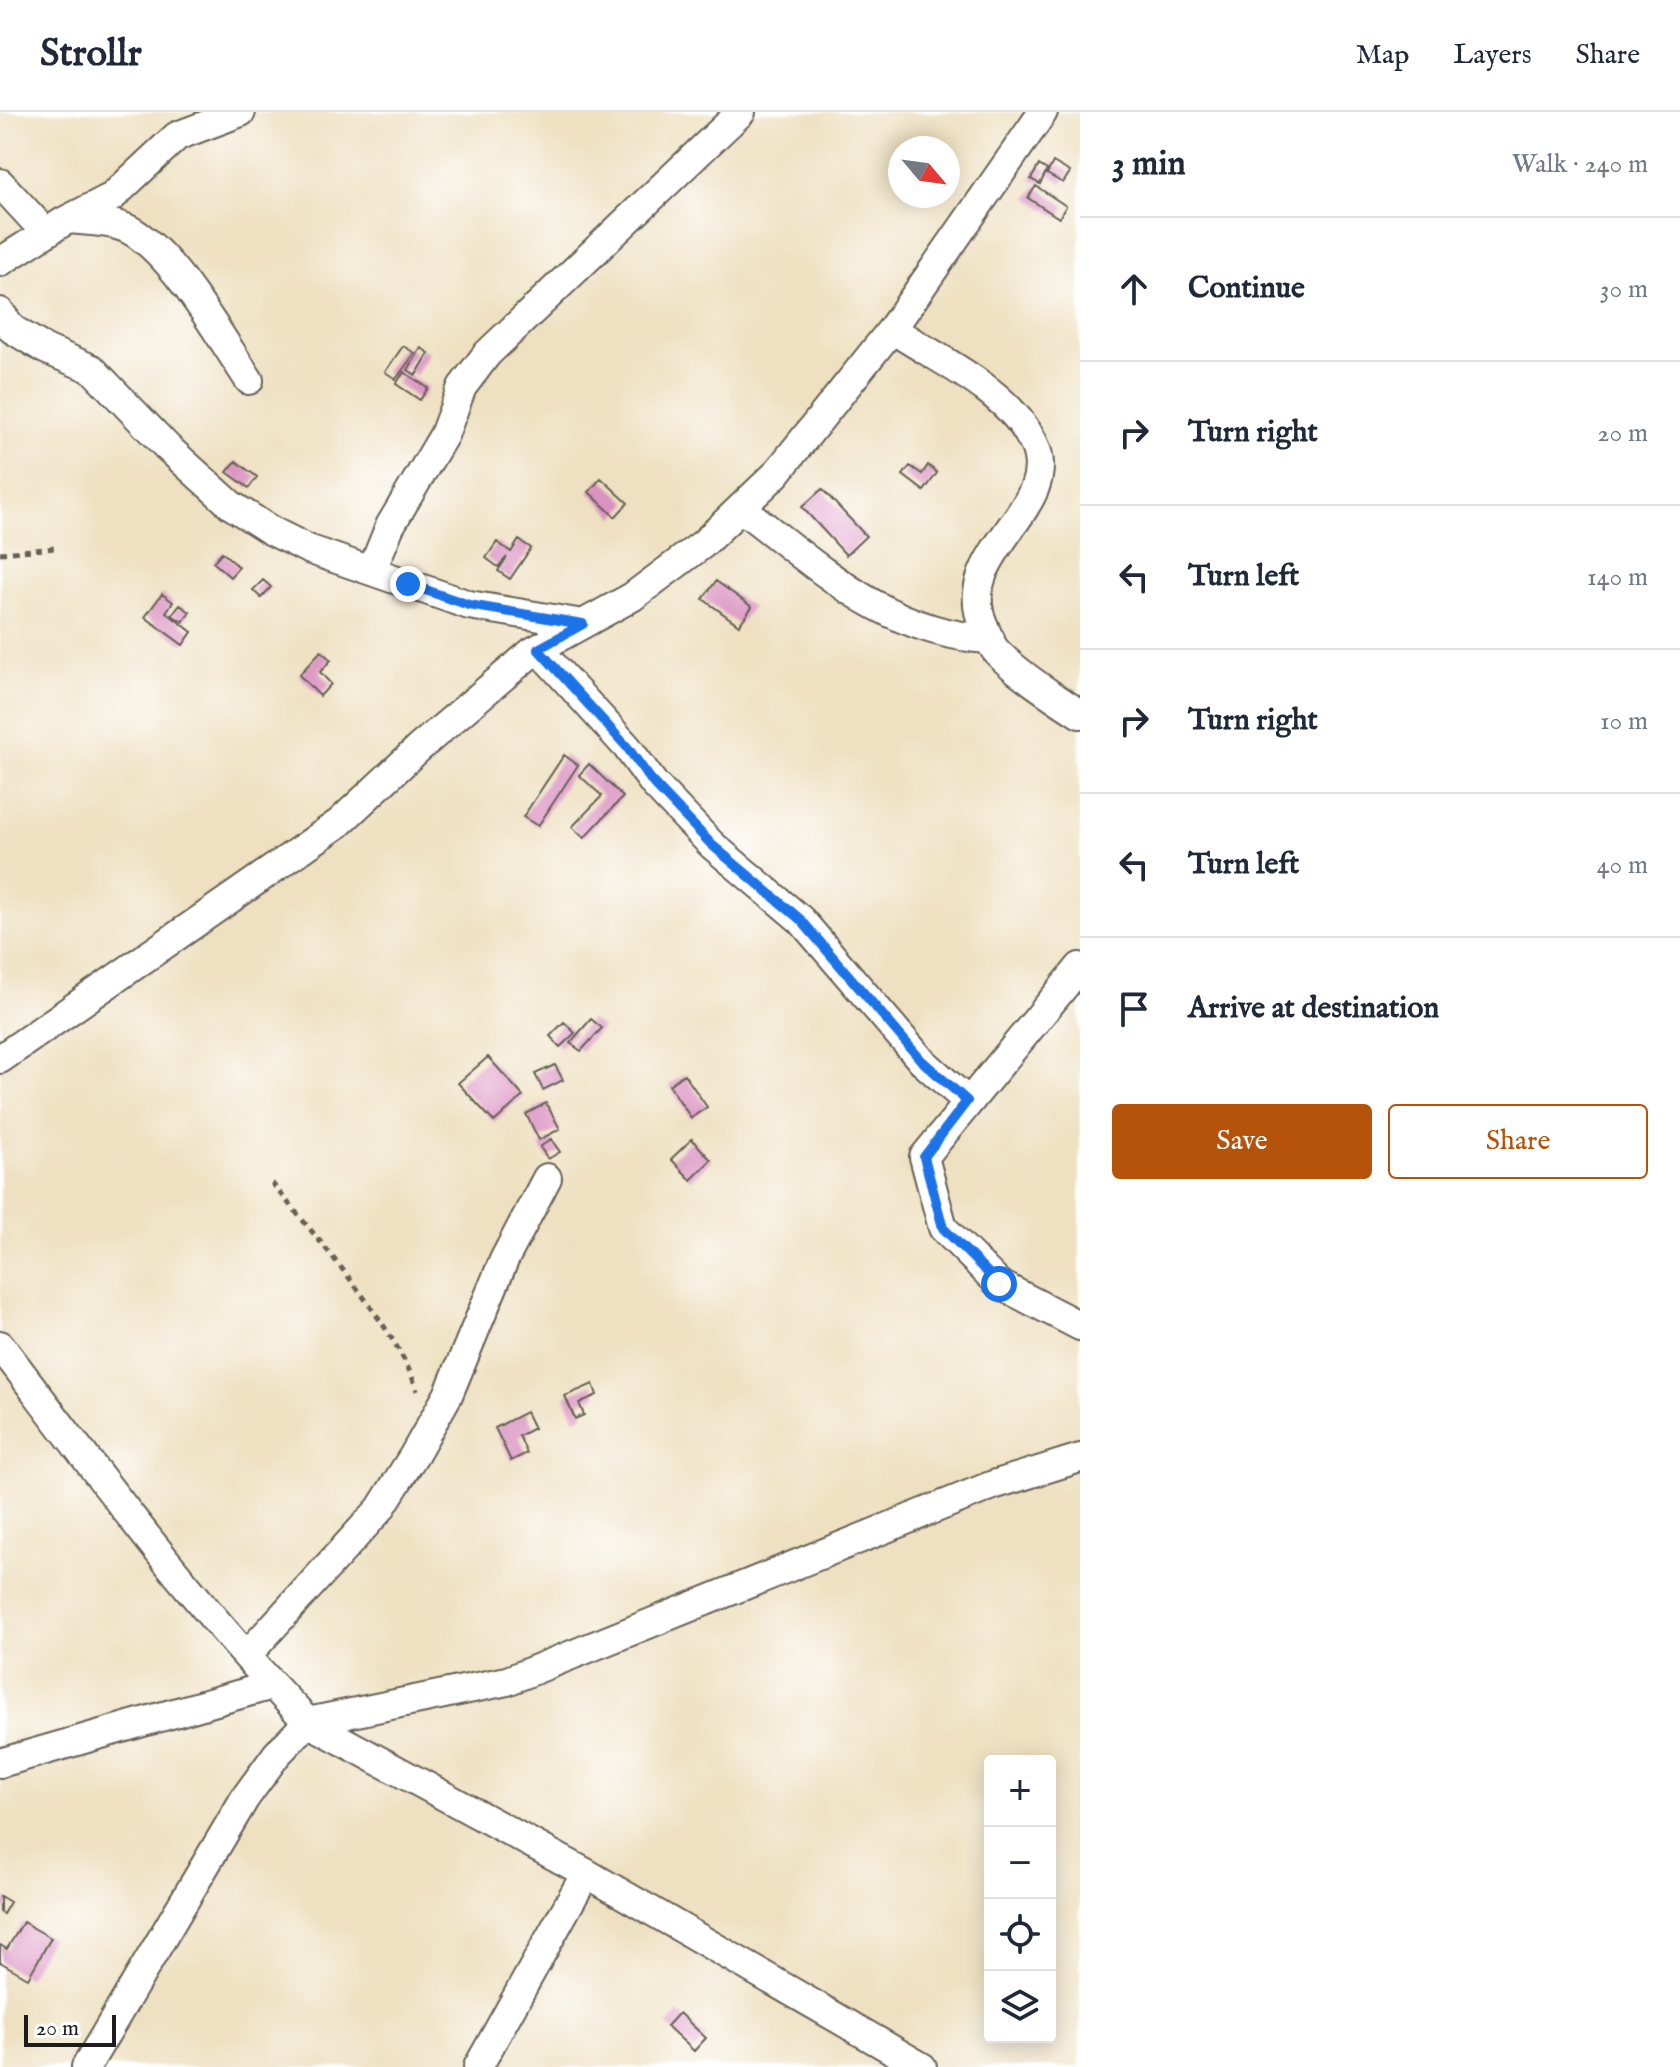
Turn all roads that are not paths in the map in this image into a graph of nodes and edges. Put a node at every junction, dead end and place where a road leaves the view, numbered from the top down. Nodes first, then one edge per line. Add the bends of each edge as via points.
1 (241, 112) edge
2 (741, 112) edge
3 (1043, 112) edge
4 (0, 183) edge
5 (57, 226) junction
6 (0, 262) edge
7 (0, 312) edge
8 (892, 329) junction
9 (249, 380) dead end
10 (741, 508) junction
11 (372, 570) junction
12 (583, 624) junction
13 (990, 639) junction
14 (538, 649) junction
15 (1080, 714) edge
16 (1080, 967) edge
17 (0, 1059) edge
18 (967, 1101) junction
19 (547, 1178) dead end
20 (1080, 1326) edge
21 (0, 1345) edge
22 (1080, 1458) edge
23 (247, 1655) junction
24 (272, 1685) junction
25 (308, 1722) junction
26 (0, 1763) edge
27 (586, 1873) junction
28 (86, 2067) edge
29 (478, 2067) edge
30 (922, 2067) edge

1 - 5 street via 177,136 112,197
2 - 11 street via 487,354 462,387 444,435 390,526
3 - 8 street
4 - 5 street
5 - 6 street
5 - 9 street via 128,229 151,244
7 - 11 street via 12,329 92,369 231,505 308,549
8 - 10 street via 776,474
8 - 13 street via 983,388 1020,420 1035,444 1040,469 1032,495 979,579 977,611
10 - 12 street via 632,597
10 - 13 street via 868,603 916,627
11 - 12 street via 469,605
12 - 14 street
13 - 15 street via 995,651
14 - 17 street via 339,823
14 - 18 street via 654,784 712,845 801,920 921,1060
16 - 18 street
18 - 20 street via 924,1157 943,1228 999,1284
19 - 23 street via 504,1260 448,1395 380,1509
21 - 23 street
22 - 25 street via 993,1485 507,1681
23 - 24 street
24 - 25 street
24 - 26 street
25 - 27 street
25 - 28 street via 245,1798
27 - 29 street
27 - 30 street

